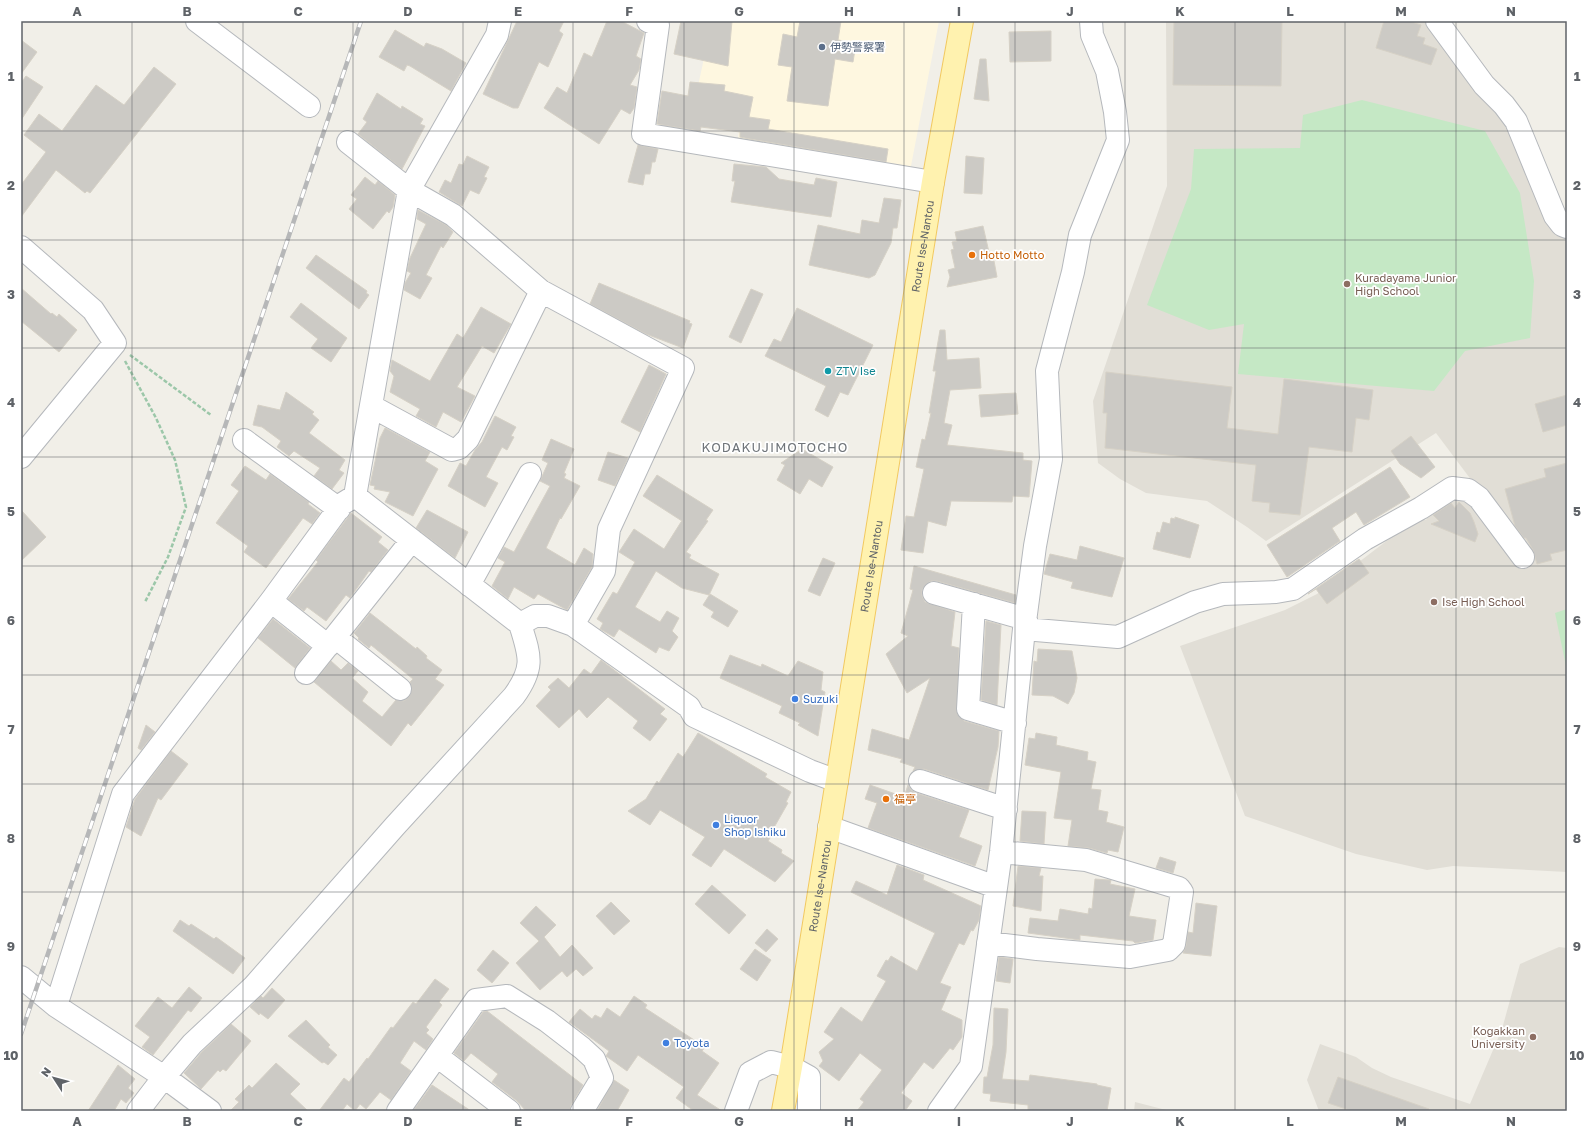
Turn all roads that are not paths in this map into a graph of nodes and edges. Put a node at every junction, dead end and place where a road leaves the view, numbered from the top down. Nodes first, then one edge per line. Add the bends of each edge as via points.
1 (197, 21) edge
2 (500, 21) edge
3 (962, 21) edge
4 (1091, 21) edge
5 (1437, 21) edge
6 (655, 22) edge
7 (309, 106) dead end
8 (348, 142) dead end
9 (933, 182) junction
10 (409, 190) junction
11 (1567, 228) edge
12 (21, 247) edge
13 (541, 291) junction
14 (371, 406) junction
15 (244, 440) dead end
16 (21, 457) edge
17 (530, 474) dead end
18 (347, 502) junction
19 (412, 540) junction
20 (1523, 557) dead end
21 (469, 585) junction
22 (934, 593) dead end
23 (271, 601) junction
24 (974, 604) junction
25 (520, 624) junction
26 (1025, 624) junction
27 (573, 625) junction
28 (332, 641) junction
29 (306, 673) dead end
30 (400, 689) dead end
31 (1015, 723) junction
32 (837, 781) junction
33 (920, 781) dead end
34 (1006, 809) junction
35 (829, 827) junction
36 (1001, 852) junction
37 (996, 887) junction
38 (988, 943) junction
39 (21, 976) edge
40 (56, 1006) junction
41 (437, 1056) junction
42 (791, 1067) junction
43 (164, 1077) junction
44 (501, 1109) edge
45 (138, 1111) edge
46 (210, 1111) edge
47 (398, 1111) edge
48 (582, 1111) edge
49 (736, 1111) edge
50 (783, 1111) edge
51 (809, 1111) edge
52 (939, 1111) edge

1 - 7 street
2 - 10 street via 497,35
3 - 9 main road, Route Ise-Nantou
4 - 26 street via 1092,35 1107,72 1118,140 1080,235 1048,371 1051,459 1035,546
5 - 11 street via 1484,85 1516,121 1555,216
6 - 9 street via 643,134
8 - 10 street
9 - 32 main road, Route Ise-Nantou
10 - 13 street via 453,215
10 - 14 street
12 - 16 street via 93,310 115,344
13 - 14 street via 468,439 459,448 452,450
13 - 27 street via 683,368 609,529 604,570
14 - 18 street
15 - 18 street
17 - 21 street
18 - 19 street
18 - 23 street
19 - 21 street
19 - 28 street
20 - 26 street via 1479,498 1468,490 1452,488 1365,539 1294,588 1276,592 1223,594 1196,602 1118,638
21 - 25 street
22 - 24 street
23 - 28 street
23 - 40 street via 123,794
24 - 26 street
24 - 31 street via 968,709
25 - 27 street via 535,616 548,616
25 - 43 street via 530,659 525,682 514,696 394,826 254,986 192,1044
26 - 31 street
27 - 32 street via 689,707 694,716 810,771
28 - 29 street
28 - 30 street
31 - 34 street
32 - 35 main road, Route Ise-Nantou
33 - 34 street
34 - 36 street
35 - 37 street
35 - 42 main road, Route Ise-Nantou
36 - 37 street
36 - 38 street via 1086,860 1179,888 1182,892 1174,944 1168,950 1130,957 1038,950
37 - 38 street
38 - 52 street via 971,1066
39 - 40 street
40 - 43 street
41 - 44 street
41 - 47 street
41 - 48 street via 476,1000 508,996 547,1021 594,1059 602,1078
42 - 49 street via 771,1062 750,1073
42 - 50 main road, Route Ise-Nantou
42 - 51 street via 809,1077
43 - 45 street
43 - 46 street

